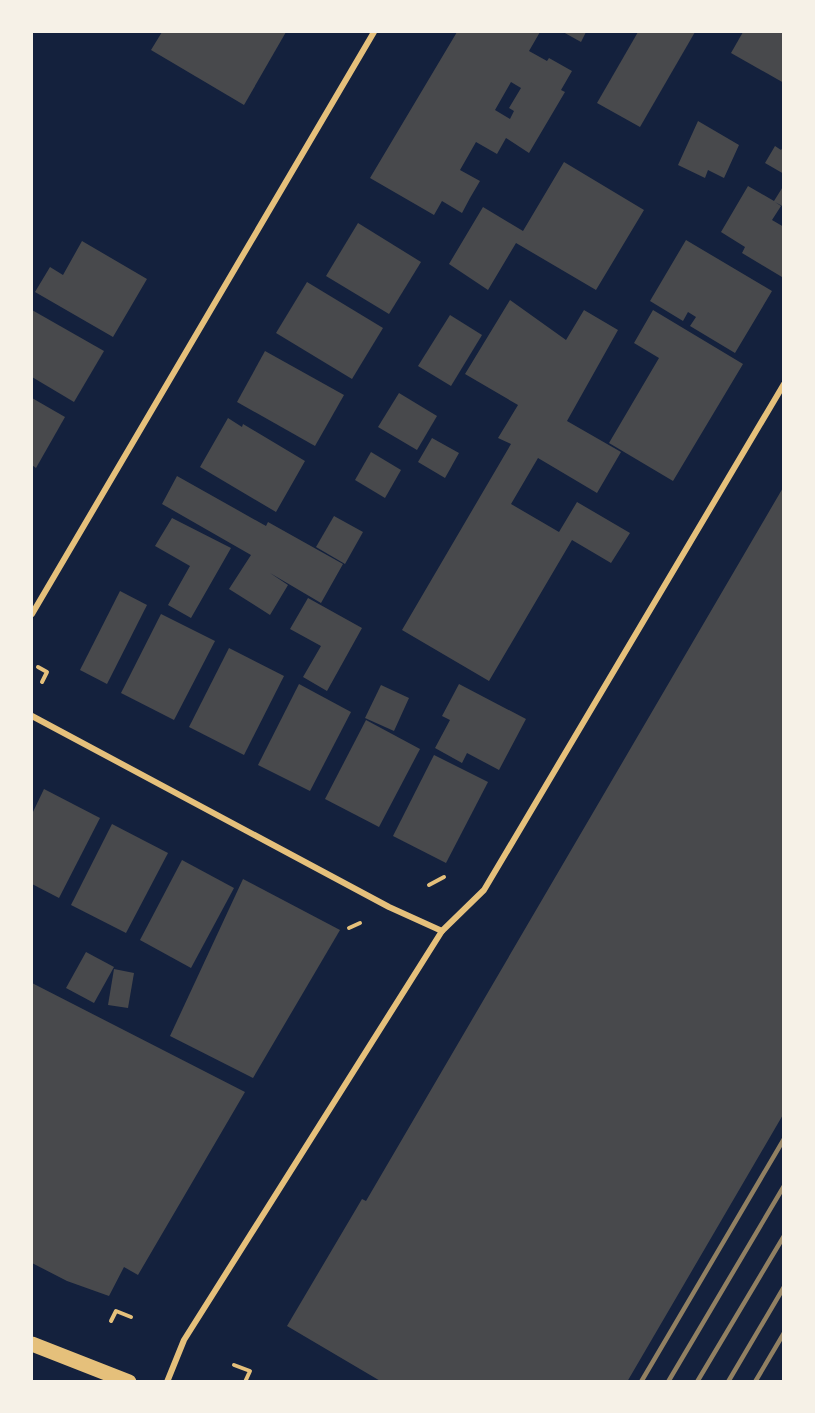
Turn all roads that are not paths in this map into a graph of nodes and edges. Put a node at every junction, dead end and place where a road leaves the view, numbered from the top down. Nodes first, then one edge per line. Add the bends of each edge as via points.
1 (374, 32) edge
2 (783, 384) edge
3 (32, 614) edge
4 (32, 716) edge
5 (442, 931) junction
6 (32, 1344) edge
7 (129, 1382) edge
8 (167, 1382) edge

1 - 3 street
2 - 5 street via 484,890
4 - 5 street
5 - 8 street via 184,1340
6 - 7 main road

